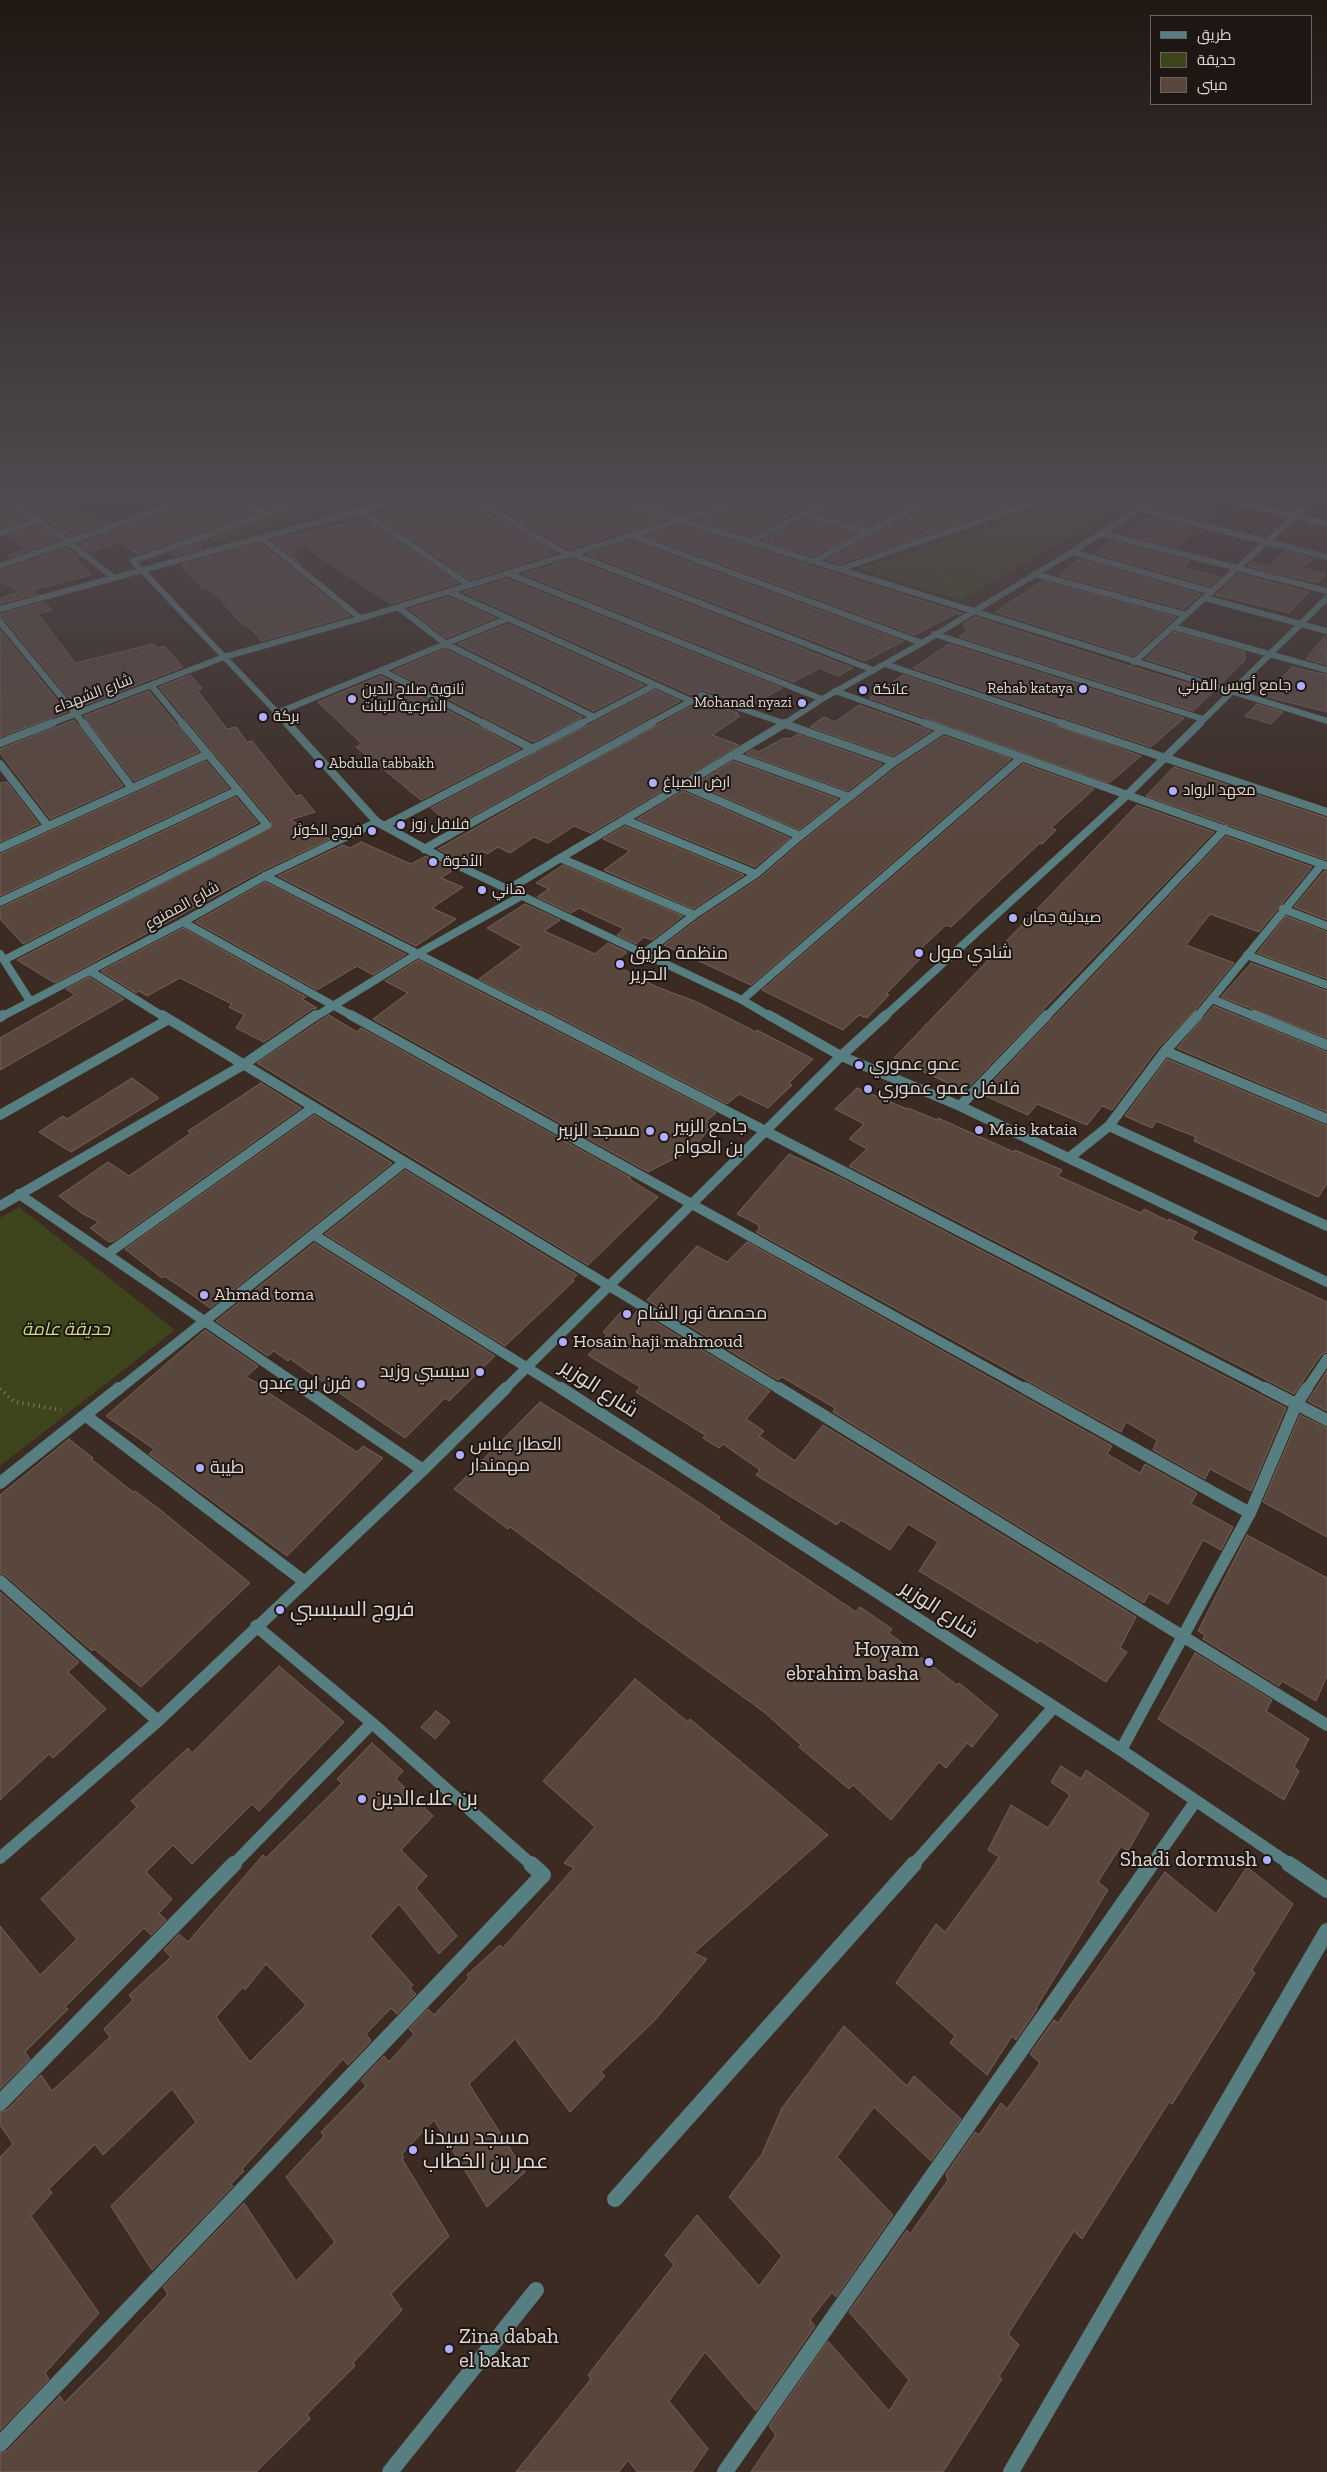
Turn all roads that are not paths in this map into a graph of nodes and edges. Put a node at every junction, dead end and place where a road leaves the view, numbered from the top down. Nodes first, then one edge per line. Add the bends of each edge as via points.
1 (180, 609) edge
2 (349, 609) edge
3 (390, 609) edge
4 (401, 609) edge
5 (486, 609) edge
6 (598, 609) edge
7 (715, 609) edge
8 (833, 609) edge
9 (968, 609) edge
10 (976, 609) edge
11 (1165, 609) edge
12 (1192, 609) edge
13 (1247, 609) edge
14 (1316, 609) edge
15 (973, 611) junction
16 (1186, 615) junction
17 (360, 618) junction
18 (506, 619) junction
19 (0, 622) edge
20 (1301, 624) junction
21 (1173, 627) junction
22 (1327, 631) edge
23 (934, 634) junction
24 (922, 642) junction
25 (446, 644) junction
26 (1269, 654) junction
27 (224, 657) junction
28 (1134, 662) junction
29 (885, 664) junction
30 (381, 670) junction
31 (873, 670) junction
32 (1327, 670) edge
33 (151, 685) junction
34 (655, 685) junction
35 (835, 691) junction
36 (1231, 692) junction
37 (822, 699) junction
38 (691, 700) junction
39 (277, 713) junction
40 (77, 715) junction
41 (594, 717) junction
42 (1203, 719) junction
43 (1327, 721) edge
44 (784, 724) junction
45 (943, 730) junction
46 (0, 743) edge
47 (533, 748) junction
48 (208, 754) junction
49 (733, 755) junction
50 (1021, 758) junction
51 (1165, 759) junction
52 (894, 762) junction
53 (0, 764) edge
54 (682, 785) junction
55 (132, 788) junction
56 (238, 790) junction
57 (1126, 796) junction
58 (849, 797) junction
59 (1327, 812) edge
60 (625, 820) junction
61 (381, 824) junction
62 (48, 826) junction
63 (1225, 829) junction
64 (800, 836) junction
65 (0, 848) edge
66 (424, 848) junction
67 (560, 858) junction
68 (1325, 865) edge
69 (756, 874) junction
70 (265, 876) junction
71 (507, 890) junction
72 (522, 896) junction
73 (0, 902) edge
74 (1283, 909) junction
75 (694, 915) junction
76 (183, 922) junction
77 (1327, 926) edge
78 (419, 952) junction
79 (643, 954) junction
80 (1247, 955) junction
81 (2, 957) edge
82 (90, 971) junction
83 (1327, 986) edge
84 (1212, 999) junction
85 (742, 1000) junction
86 (30, 1002) junction
87 (333, 1004) junction
88 (0, 1017) edge
89 (169, 1019) junction
90 (1327, 1044) edge
91 (1165, 1051) junction
92 (841, 1056) junction
93 (243, 1065) junction
94 (960, 1106) junction
95 (314, 1107) junction
96 (0, 1115) edge
97 (1327, 1119) edge
98 (1109, 1126) junction
99 (764, 1130) junction
100 (1069, 1158) junction
101 (403, 1163) junction
102 (19, 1194) junction
103 (692, 1205) junction
104 (0, 1206) edge
105 (1327, 1226) edge
106 (314, 1235) junction
107 (107, 1254) junction
108 (1327, 1282) edge
109 (609, 1284) junction
110 (203, 1320) junction
111 (1327, 1359) edge
112 (527, 1366) junction
113 (1296, 1404) junction
114 (85, 1415) junction
115 (1327, 1420) edge
116 (423, 1470) junction
117 (0, 1483) edge
118 (1250, 1513) junction
119 (0, 1581) edge
120 (305, 1582) junction
121 (256, 1626) junction
122 (1183, 1635) junction
123 (1053, 1708) junction
124 (158, 1722) junction
125 (372, 1723) junction
126 (1327, 1725) edge
127 (1121, 1750) junction
128 (1195, 1802) junction
129 (0, 1858) edge
130 (1327, 1890) edge
131 (1327, 1931) edge
132 (0, 2102) edge
133 (615, 2199) dead end
134 (536, 2290) dead end
135 (0, 2444) edge
136 (390, 2472) edge
137 (724, 2472) edge
138 (1011, 2472) edge

1 - 27 street
2 - 17 street
3 - 17 street, شارع الشهداء
4 - 25 street
5 - 18 street
6 - 37 street
7 - 31 street
8 - 24 street
9 - 15 street
10 - 15 street
11 - 16 street
12 - 16 street
13 - 20 street
14 - 20 street
15 - 23 street
15 - 28 street
16 - 21 street
17 - 27 street, شارع الشهداء
18 - 25 street
18 - 34 street
19 - 40 street
20 - 22 street
20 - 26 street
21 - 26 street
21 - 28 street
23 - 24 street
23 - 42 street
24 - 29 street
25 - 30 street
25 - 41 street
26 - 32 street
26 - 36 street
27 - 33 street, شارع الشهداء
27 - 39 street
28 - 36 street
29 - 31 street
29 - 51 street
30 - 39 street
30 - 47 street
31 - 35 street
33 - 40 street, شارع الشهداء
33 - 48 street
34 - 38 street
34 - 41 street, شارع الممنوع
35 - 37 street
35 - 45 street
36 - 42 street
36 - 43 street
37 - 44 street
38 - 44 street via 702,695
38 - 66 street
39 - 61 street
40 - 46 street, شارع الشهداء
40 - 55 street
41 - 47 street, شارع الممنوع
42 - 51 street
44 - 49 street
44 - 52 street
45 - 50 street
45 - 52 street
47 - 61 street, شارع الممنوع
48 - 55 street
48 - 56 street
49 - 54 street
49 - 58 street
50 - 57 street
50 - 85 street
51 - 57 street
51 - 59 street
52 - 58 street
53 - 62 street
54 - 60 street
54 - 64 street
55 - 62 street
56 - 73 street
56 - 81 street via 267,826
57 - 63 street
57 - 92 street
58 - 64 street
60 - 67 street
60 - 69 street
61 - 66 street
61 - 70 street, شارع الممنوع
62 - 65 street
63 - 68 street
63 - 94 street
64 - 69 street
66 - 71 street
67 - 71 street
67 - 75 street
68 - 74 street
69 - 75 street
70 - 76 street, شارع الممنوع
70 - 78 street
71 - 72 street
72 - 78 street
72 - 79 street
74 - 77 street
74 - 80 street
75 - 79 street
76 - 82 street, شارع الممنوع
76 - 87 street
78 - 87 street
78 - 99 street
79 - 85 street
80 - 83 street
80 - 84 street
81 - 86 street
82 - 86 street, شارع الممنوع
82 - 89 street
84 - 90 street
84 - 91 street
85 - 92 street
86 - 88 street, شارع الممنوع
87 - 93 street
87 - 103 street
89 - 93 street
89 - 96 street
91 - 97 street
91 - 98 street
92 - 94 street
92 - 99 street
93 - 95 street
93 - 102 street
94 - 100 street
95 - 101 street
95 - 107 street
98 - 100 street
98 - 105 street
99 - 103 street
99 - 113 street
100 - 108 street
101 - 106 street
101 - 109 street
102 - 104 street
102 - 107 street
103 - 109 street
103 - 118 street
106 - 110 street
106 - 112 street, شارع الوزير
107 - 110 street
109 - 112 street
109 - 122 street
110 - 114 street
110 - 116 street
111 - 113 street
112 - 116 street
112 - 123 street, شارع الوزير
113 - 115 street
113 - 118 street
114 - 117 street
114 - 120 street
116 - 120 street
118 - 122 street
119 - 124 street
120 - 121 street
121 - 124 street
121 - 125 street
122 - 126 street
122 - 127 street
123 - 127 street, شارع الوزير
123 - 133 street
124 - 129 street
125 - 132 street
125 - 135 street via 543,1875
127 - 128 street, شارع الوزير
128 - 130 street, شارع الوزير
128 - 137 street
131 - 138 street
134 - 136 street

